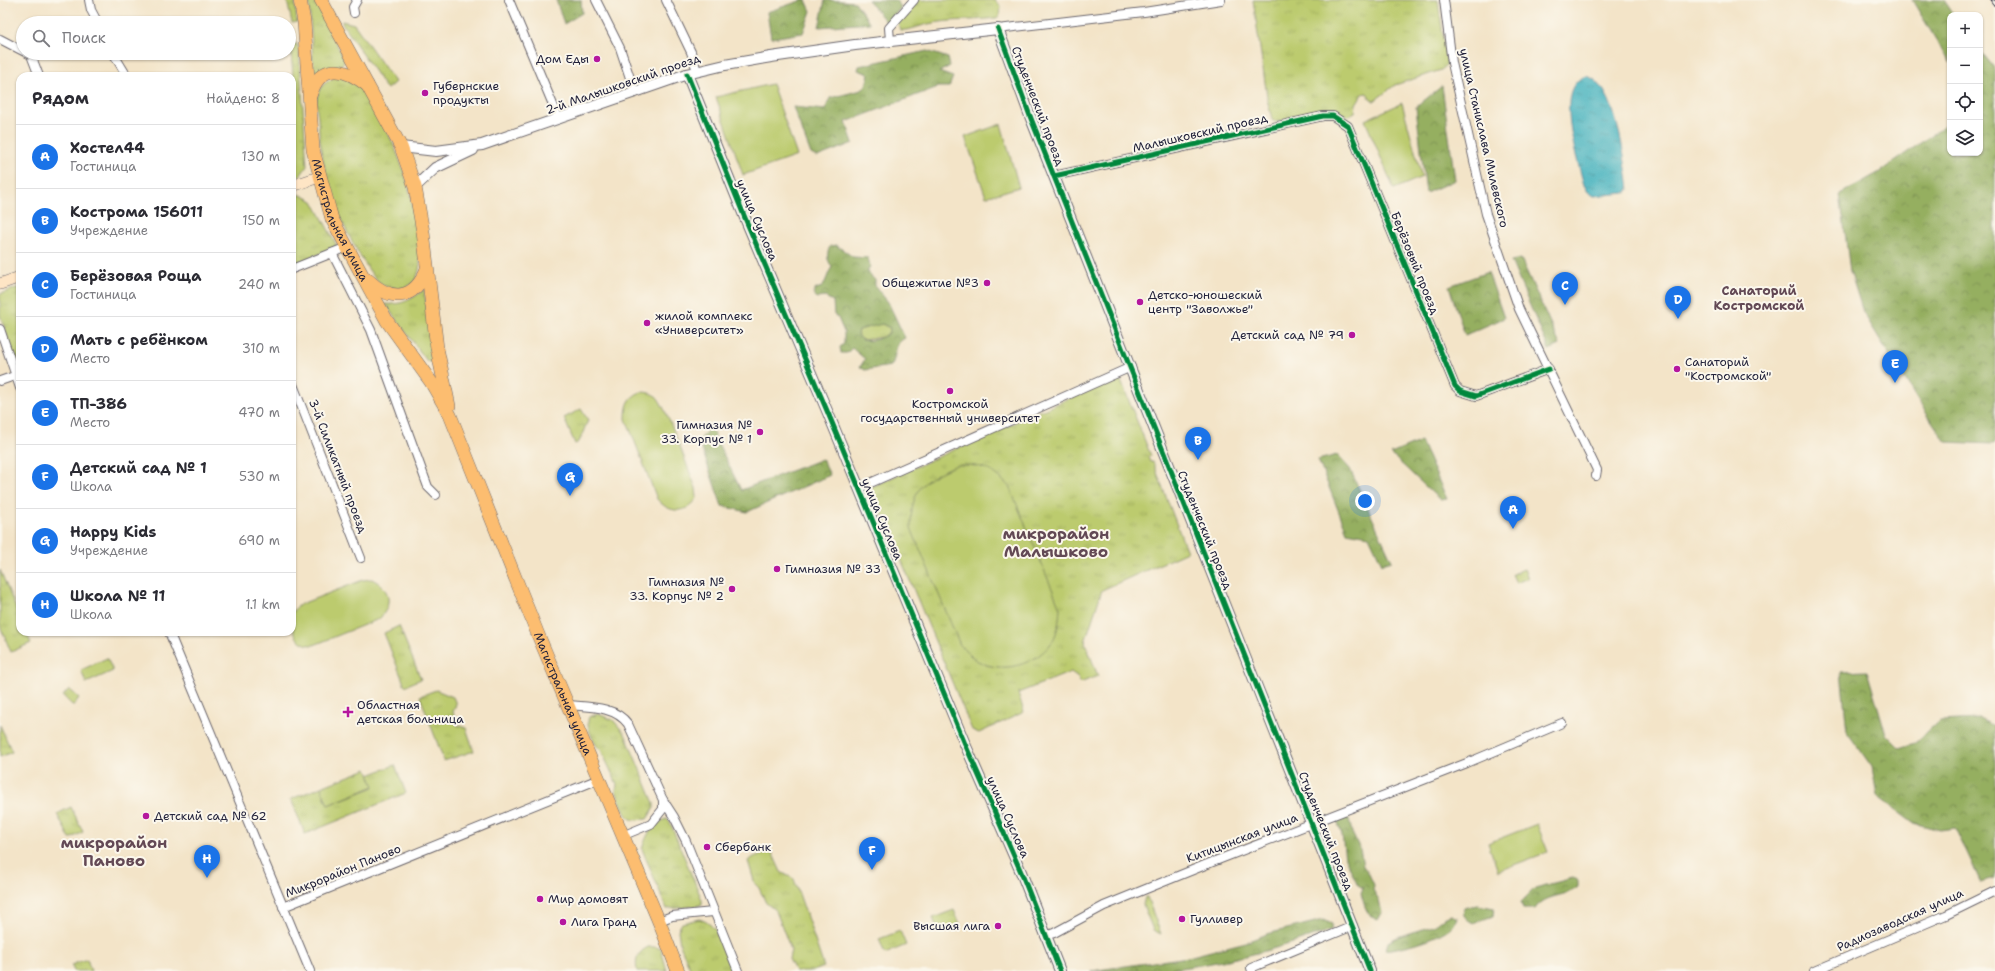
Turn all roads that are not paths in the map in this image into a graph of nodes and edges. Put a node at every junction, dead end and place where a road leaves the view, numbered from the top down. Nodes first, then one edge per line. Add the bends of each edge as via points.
1 (89, 0) edge
2 (300, 0) edge
3 (321, 0) edge
4 (357, 0) edge
5 (509, 0) edge
6 (596, 0) edge
7 (666, 0) edge
8 (914, 0) edge
9 (1221, 0) edge
10 (1444, 0) edge
11 (354, 13) dead end
12 (94, 16) edge
13 (998, 28) junction
14 (0, 39) edge
15 (890, 40) junction
16 (16, 47) edge
17 (33, 60) edge
18 (117, 60) edge
19 (37, 72) edge
20 (125, 72) edge
21 (692, 72) junction
22 (368, 86) junction
23 (635, 93) junction
24 (309, 100) junction
25 (559, 119) junction
26 (1348, 126) joint
27 (482, 145) junction
28 (401, 147) junction
29 (1054, 176) junction
30 (319, 177) junction
31 (296, 185) edge
32 (415, 187) junction
33 (347, 247) junction
34 (332, 253) junction
35 (296, 267) edge
36 (426, 269) junction
37 (364, 276) junction
38 (16, 278) edge
39 (0, 284) edge
40 (0, 329) edge
41 (1131, 367) junction
42 (1549, 369) junction
43 (16, 370) edge
44 (16, 376) edge
45 (0, 381) edge
46 (296, 392) edge
47 (450, 415) junction
48 (1596, 476) dead end
49 (858, 488) junction
50 (436, 495) dead end
51 (361, 558) dead end
52 (171, 636) edge
53 (568, 705) junction
54 (1562, 723) dead end
55 (599, 779) junction
56 (663, 800) junction
57 (1312, 823) junction
58 (622, 836) junction
59 (1995, 891) edge
60 (283, 908) junction
61 (713, 912) junction
62 (659, 921) junction
63 (1353, 926) junction
64 (1045, 936) junction
65 (1252, 970) edge
66 (310, 971) edge
67 (678, 971) edge
68 (738, 971) edge
69 (1060, 971) edge
70 (1370, 971) edge
71 (1814, 971) edge

1 - 12 street
2 - 24 highway, Магистральная улица via 304,22
3 - 22 highway, Магистральная улица
4 - 11 street via 353,7
5 - 25 street
6 - 23 street via 620,48
7 - 21 street via 691,52
8 - 15 street via 889,28
9 - 13 street via 1144,12
10 - 42 street, улица Станислава Милевского via 1452,63 1486,214 1519,309
13 - 15 street, 2-й Малышковский проезд
13 - 29 street, Студенческий проезд
14 - 16 street
15 - 21 street, 2-й Малышковский проезд via 767,57
17 - 19 street
18 - 20 street
21 - 23 street, 2-й Малышковский проезд
21 - 49 street, улица Суслова via 745,218
22 - 24 highway via 347,72 331,71 317,80
22 - 28 highway, Магистральная улица
23 - 25 street, 2-й Малышковский проезд
24 - 30 highway, Магистральная улица via 313,150
25 - 27 street, 2-й Малышковский проезд
26 - 29 street, Малышковский проезд via 1333,116 1323,116
26 - 42 street, Берёзовый проезд via 1455,386 1460,391 1476,396
27 - 28 street, 2-й Малышковский проезд via 436,152
27 - 32 street via 435,168
28 - 32 highway, Магистральная улица
29 - 41 street, Студенческий проезд
30 - 31 main road
30 - 33 highway, Магистральная улица via 332,219
32 - 36 highway, Магистральная улица
33 - 34 street
33 - 37 highway, Магистральная улица
34 - 35 street
34 - 50 street via 371,330 428,487
36 - 37 highway via 423,279 400,296 380,291
36 - 47 highway, Магистральная улица
37 - 47 highway, Магистральная улица via 387,321 431,382
38 - 39 main road
40 - 43 street
41 - 49 street
41 - 57 street, Студенческий проезд
42 - 48 street, улица Станислава Милевского via 1597,470
44 - 45 street
46 - 51 street, 3-й Силикатный проезд
47 - 53 highway, Магистральная улица
49 - 64 street, улица Суслова via 1021,872
52 - 60 street, Микрорайон Паново
53 - 55 highway, Магистральная улица
53 - 56 street via 614,712 623,716
54 - 57 street, Китицынская улица
55 - 58 highway, Магистральная улица
55 - 60 street, Микрорайон Паново
56 - 58 street via 663,809 654,820
56 - 61 street via 686,841
57 - 63 street, Студенческий проезд
57 - 64 street, Китицынская улица via 1104,906 1054,934
58 - 62 highway, Магистральная улица
59 - 71 street, Радиозаводская улица via 1946,915
60 - 66 street
61 - 62 street via 672,916
61 - 68 street
62 - 67 highway, Магистральная улица
63 - 65 street
63 - 70 street, Студенческий проезд
64 - 69 street, улица Суслова

